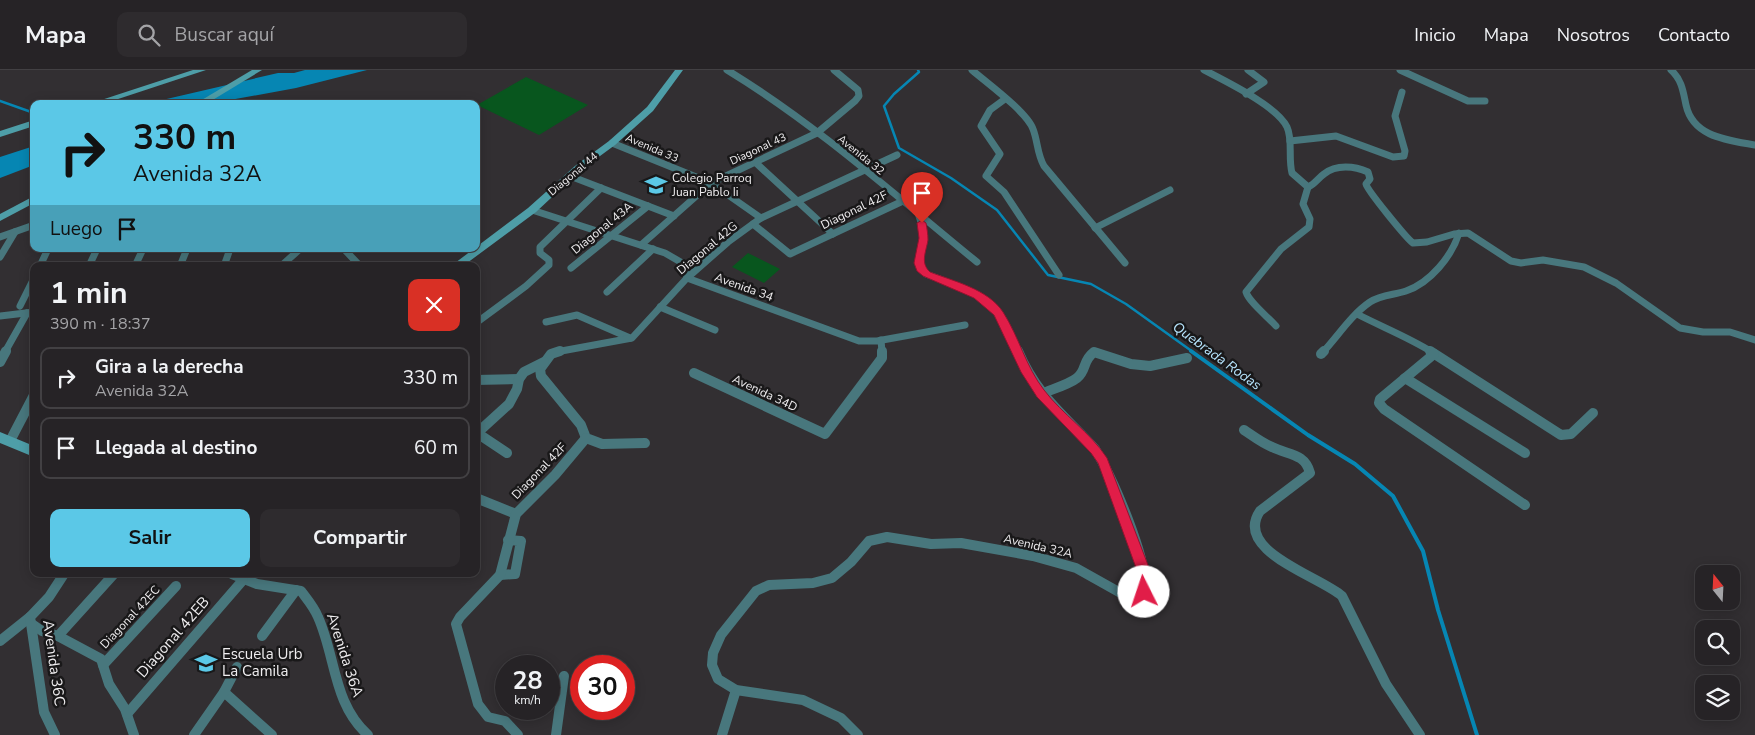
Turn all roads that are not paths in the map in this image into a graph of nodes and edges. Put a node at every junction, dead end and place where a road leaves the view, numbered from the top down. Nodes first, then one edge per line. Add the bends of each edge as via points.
1 (202, 70) edge
2 (258, 70) edge
3 (678, 70) edge
4 (728, 70) edge
5 (847, 70) edge
6 (972, 70) edge
7 (1204, 70) edge
8 (1248, 70) edge
9 (1400, 70) edge
10 (1671, 70) edge
11 (836, 72) edge
12 (1402, 92) dead end
13 (1246, 94) junction
14 (1005, 99) junction
15 (105, 100) edge
16 (206, 100) edge
17 (1485, 101) dead end
18 (30, 124) edge
19 (817, 133) junction
20 (0, 134) edge
21 (1290, 141) junction
22 (612, 143) junction
23 (1755, 145) edge
24 (897, 155) dead end
25 (756, 163) junction
26 (864, 170) junction
27 (570, 176) junction
28 (711, 183) junction
29 (1308, 187) junction
30 (601, 188) junction
31 (1170, 190) dead end
32 (30, 201) edge
33 (796, 201) junction
34 (903, 201) junction
35 (648, 206) junction
36 (532, 210) junction
37 (918, 213) junction
38 (674, 216) junction
39 (0, 218) edge
40 (761, 218) junction
41 (565, 222) junction
42 (754, 224) junction
43 (30, 226) edge
44 (1095, 228) junction
45 (15, 232) junction
46 (1459, 233) junction
47 (833, 234) junction
48 (610, 236) junction
49 (0, 237) edge
50 (641, 245) junction
51 (480, 248) edge
52 (654, 249) junction
53 (297, 252) edge
54 (347, 252) edge
55 (475, 252) edge
56 (0, 257) edge
57 (285, 262) edge
58 (356, 262) edge
59 (461, 262) edge
60 (977, 262) dead end
61 (1125, 263) dead end
62 (571, 268) dead end
63 (1059, 275) dead end
64 (687, 278) junction
65 (30, 286) edge
66 (607, 292) dead end
67 (20, 306) dead end
68 (660, 307) junction
69 (30, 312) edge
70 (1357, 314) junction
71 (0, 316) edge
72 (480, 320) edge
73 (546, 322) dead end
74 (965, 325) dead end
75 (1276, 326) dead end
76 (714, 330) dead end
77 (632, 338) junction
78 (881, 340) junction
79 (1755, 340) edge
80 (1321, 354) dead end
81 (1434, 354) junction
82 (1187, 358) dead end
83 (0, 362) edge
84 (544, 362) junction
85 (694, 373) dead end
86 (1405, 378) junction
87 (519, 379) junction
88 (480, 380) edge
89 (1041, 394) junction
90 (30, 401) edge
91 (1593, 413) dead end
92 (1244, 430) dead end
93 (480, 431) edge
94 (480, 436) edge
95 (586, 438) junction
96 (5, 439) edge
97 (645, 443) dead end
98 (30, 450) edge
99 (507, 453) dead end
100 (1525, 453) dead end
101 (480, 500) edge
102 (1525, 505) dead end
103 (516, 514) junction
104 (62, 577) edge
105 (111, 577) edge
106 (238, 577) edge
107 (243, 580) junction
108 (176, 586) dead end
109 (296, 590) junction
110 (31, 621) junction
111 (58, 636) junction
112 (262, 636) dead end
113 (0, 641) edge
114 (103, 665) junction
115 (237, 667) dead end
116 (564, 676) dead end
117 (736, 690) junction
118 (224, 692) junction
119 (127, 714) junction
120 (55, 735) edge
121 (134, 735) edge
122 (194, 735) edge
123 (272, 735) edge
124 (368, 735) edge
125 (518, 735) edge
126 (556, 735) edge
127 (722, 735) edge
128 (858, 735) edge
129 (1420, 735) edge

1 - 15 main road
2 - 16 main road
3 - 22 main road, Diagonal 44 via 650,108
4 - 19 street, Avenida 32
5 - 11 street
6 - 14 street
7 - 13 street
8 - 13 street via 1264,82
9 - 17 street via 1468,101
10 - 23 street via 1681,80 1691,121 1714,136
11 - 19 street, Diagonal 43 via 858,90 859,96
12 - 21 street via 1395,116 1404,156 1393,157 1336,136
13 - 21 street via 1283,120
14 - 44 street via 1024,115 1033,128 1044,166
14 - 63 street via 982,119 981,126 1000,154 986,176 1004,192
18 - 20 main road
19 - 25 street, Diagonal 43
19 - 26 street, Avenida 32
21 - 29 street via 1292,174
22 - 27 main road, Diagonal 44
22 - 28 street, Avenida 33
24 - 26 street, Diagonal 42G
25 - 28 street, Diagonal 43
25 - 33 street
26 - 33 street, Diagonal 42G
26 - 34 street, Avenida 32
27 - 30 street
27 - 36 main road, Diagonal 44
28 - 38 street, Diagonal 43
28 - 40 street, Avenida 33
29 - 46 street via 1328,171 1364,170 1370,175 1367,190 1409,241 1427,243
29 - 75 street via 1303,204 1310,219 1309,227 1266,264 1245,294
30 - 35 street
30 - 41 street
31 - 44 street
32 - 39 main road
33 - 40 street, Diagonal 42G
33 - 47 street
34 - 37 street, Avenida 32
34 - 47 street, Diagonal 42F
35 - 38 street
35 - 48 street, Diagonal 43A
36 - 41 street
36 - 51 main road, Diagonal 44
37 - 60 street, Avenida 32
37 - 89 street, Avenida 32A via 923,238 921,269 978,296 998,313 1026,372
38 - 50 street, Diagonal 43
40 - 42 street, Diagonal 42G
41 - 48 street
41 - 72 street via 540,246 540,253 550,262 549,265
42 - 47 street, Diagonal 42F via 788,254
42 - 64 street, Diagonal 42G
43 - 45 street
44 - 61 street
45 - 49 street
45 - 56 street
46 - 70 street via 1458,241 1428,277 1411,289 1380,297
46 - 79 street via 1472,234 1510,261 1543,260 1584,267 1616,283 1680,328 1730,332
48 - 50 street
48 - 62 street, Diagonal 43A
50 - 52 street
52 - 64 street via 682,261 687,268
52 - 66 street
53 - 57 street
54 - 58 street
55 - 59 main road, Diagonal 44
64 - 68 street, Diagonal 42G
64 - 78 street, Avenida 34 via 858,341
65 - 67 street
68 - 76 street
68 - 77 street, Diagonal 42G
69 - 71 street
69 - 83 street
70 - 80 street
70 - 81 street via 1413,340
73 - 77 street via 577,314
74 - 78 street, Avenida 34
77 - 84 street via 563,350 551,354
78 - 85 street, Avenida 34D via 882,358 825,434
81 - 86 street
81 - 91 street via 1561,435 1570,434
82 - 89 street via 1150,366 1131,364 1094,352 1086,358 1077,378
84 - 87 street via 524,372
84 - 95 street via 541,376 581,425
86 - 100 street
86 - 102 street via 1379,403
87 - 88 street
87 - 93 street via 508,404
89 - 117 street, Avenida 32A via 1103,461 1142,565 1146,585 1144,592 1126,596 1076,568 1033,556 961,543 931,544 876,538 832,578 813,583 769,585 756,591 721,635 712,653 712,665 718,679
90 - 96 street
92 - 129 street via 1276,449 1300,456 1310,473 1256,516 1254,535 1275,557 1324,582 1342,596 1386,684
94 - 99 street
95 - 97 street via 602,444
95 - 103 street, Diagonal 42F
96 - 98 main road
101 - 103 street
103 - 125 street, Diagonal 42F via 508,540 520,541 515,574 500,575 456,624 478,704 488,717 505,721
104 - 110 street, Avenida 36C
105 - 111 street
106 - 107 street
107 - 109 street
107 - 119 street, Diagonal 42EB
108 - 114 street, Diagonal 42EC
109 - 112 street
109 - 124 street, Avenida 36A via 301,591 318,617 346,706 357,728
110 - 111 street via 42,630
110 - 113 street
110 - 120 street, Avenida 36C via 44,712
111 - 114 street via 101,659
114 - 119 street via 108,684
115 - 118 street
116 - 126 street
117 - 127 street
117 - 128 street, Avenida 32A via 803,700 841,718
118 - 122 street
118 - 123 street
119 - 121 street

